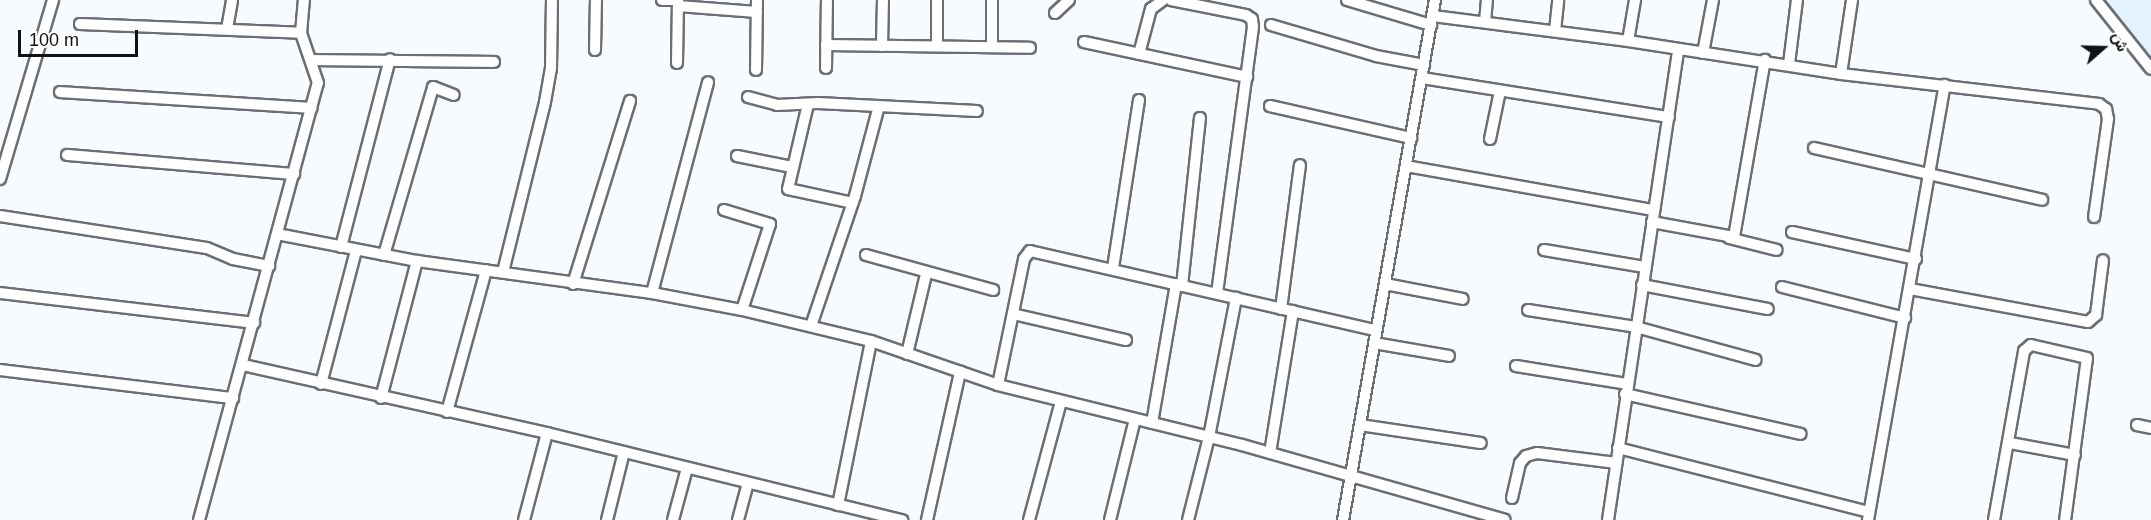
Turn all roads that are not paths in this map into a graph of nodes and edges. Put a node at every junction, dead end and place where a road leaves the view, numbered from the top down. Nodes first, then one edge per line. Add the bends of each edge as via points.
1 (53, 0) edge
2 (232, 0) edge
3 (304, 0) edge
4 (552, 0) edge
5 (596, 0) edge
6 (662, 0) edge
7 (757, 0) edge
8 (827, 0) edge
9 (883, 0) edge
10 (937, 0) edge
11 (992, 0) edge
12 (1069, 0) edge
13 (1163, 0) edge
14 (1171, 0) edge
15 (1347, 0) edge
16 (1435, 0) edge
17 (1487, 0) edge
18 (1558, 0) edge
19 (1635, 0) edge
20 (1713, 0) edge
21 (1797, 0) edge
22 (1852, 0) edge
23 (2096, 0) edge
24 (678, 2) edge
25 (757, 12) junction
26 (1055, 13) dead end
27 (1432, 20) junction
28 (1485, 22) junction
29 (80, 24) dead end
30 (1271, 25) dead end
31 (227, 29) junction
32 (1555, 31) junction
33 (302, 33) junction
34 (1628, 41) junction
35 (1084, 42) dead end
36 (826, 45) junction
37 (882, 46) junction
38 (937, 46) junction
39 (992, 47) junction
40 (1030, 48) dead end
41 (1678, 49) junction
42 (595, 50) dead end
43 (1704, 53) junction
44 (1139, 54) junction
45 (390, 59) junction
46 (312, 60) junction
47 (1765, 60) junction
48 (494, 62) dead end
49 (677, 63) dead end
50 (1789, 64) junction
51 (1424, 65) junction
52 (826, 68) dead end
53 (2151, 69) edge
54 (756, 70) dead end
55 (1841, 74) junction
56 (1247, 76) junction
57 (1422, 78) junction
58 (708, 82) dead end
59 (1944, 85) junction
60 (1500, 91) junction
61 (60, 92) dead end
62 (454, 95) dead end
63 (748, 97) dead end
64 (1138, 100) dead end
65 (630, 101) dead end
66 (808, 104) junction
67 (879, 106) junction
68 (1270, 106) dead end
69 (311, 108) junction
70 (977, 111) dead end
71 (1669, 117) junction
72 (1200, 118) dead end
73 (1411, 138) junction
74 (1490, 139) dead end
75 (1814, 148) dead end
76 (67, 154) dead end
77 (737, 156) dead end
78 (1300, 165) dead end
79 (1406, 166) junction
80 (792, 167) junction
81 (1929, 173) junction
82 (294, 174) junction
83 (0, 179) edge
84 (2042, 200) dead end
85 (853, 203) junction
86 (724, 210) dead end
87 (1654, 210) junction
88 (0, 216) edge
89 (2094, 218) dead end
90 (1652, 222) junction
91 (1792, 232) dead end
92 (277, 234) junction
93 (1728, 238) junction
94 (341, 247) junction
95 (356, 250) junction
96 (1544, 250) dead end
97 (1777, 250) dead end
98 (384, 255) junction
99 (866, 255) dead end
100 (1916, 259) junction
101 (2103, 260) dead end
102 (417, 261) junction
103 (268, 266) junction
104 (1645, 267) junction
105 (1113, 268) junction
106 (486, 270) junction
107 (503, 273) junction
108 (926, 274) junction
109 (573, 284) junction
110 (1385, 284) junction
111 (1179, 285) junction
112 (1642, 285) junction
113 (1782, 287) dead end
114 (1910, 289) junction
115 (993, 290) dead end
116 (0, 293) edge
117 (652, 293) junction
118 (1217, 294) junction
119 (1236, 298) junction
120 (1463, 299) dead end
121 (1281, 309) junction
122 (1768, 309) dead end
123 (742, 310) junction
124 (1528, 310) dead end
125 (1293, 311) junction
126 (1013, 314) junction
127 (1905, 318) junction
128 (254, 323) junction
129 (811, 326) junction
130 (1636, 327) junction
131 (1376, 330) junction
132 (1126, 340) dead end
133 (872, 341) junction
134 (1374, 343) junction
135 (907, 354) junction
136 (1449, 356) dead end
137 (1756, 360) dead end
138 (243, 365) junction
139 (1516, 366) dead end
140 (0, 370) edge
141 (960, 372) junction
142 (321, 384) junction
143 (998, 385) junction
144 (1626, 389) junction
145 (233, 398) junction
146 (381, 398) junction
147 (1061, 400) junction
148 (447, 412) junction
149 (1135, 419) junction
150 (1152, 423) junction
151 (1360, 425) junction
152 (2137, 425) dead end
153 (2151, 428) edge
154 (547, 433) junction
155 (1801, 434) dead end
156 (1209, 437) junction
157 (1481, 443) dead end
158 (2010, 443) junction
159 (1618, 448) junction
160 (624, 452) junction
161 (1270, 453) junction
162 (2075, 455) junction
163 (1616, 464) junction
164 (687, 468) junction
165 (1352, 475) junction
166 (748, 483) junction
167 (1512, 498) dead end
168 (838, 505) junction
169 (1473, 516) edge
170 (1868, 516) edge
171 (199, 520) edge
172 (524, 520) edge
173 (607, 520) edge
174 (674, 520) edge
175 (738, 520) edge
176 (902, 520) edge
177 (927, 520) edge
178 (1029, 520) edge
179 (1110, 520) edge
180 (1188, 520) edge
181 (1343, 520) edge
182 (1505, 520) edge
183 (1608, 520) edge
184 (1994, 520) edge
185 (2065, 520) edge

1 - 83 street
2 - 31 street
3 - 33 street
4 - 107 street via 547,91
5 - 42 street
6 - 24 street
7 - 25 street
8 - 36 street
9 - 37 street
10 - 38 street
11 - 39 street
12 - 26 street
13 - 44 street via 1151,9
14 - 56 street via 1252,19
15 - 27 street
16 - 27 street
17 - 28 street
18 - 32 street
19 - 34 street
20 - 43 street
21 - 50 street
22 - 55 street
23 - 53 street
24 - 25 street
24 - 49 street
25 - 54 street
27 - 28 street
27 - 51 street
28 - 32 street
29 - 31 street
30 - 51 street via 1377,56
31 - 33 street
32 - 34 street
33 - 46 street
34 - 41 street
35 - 44 street
36 - 37 street
36 - 52 street
37 - 38 street
38 - 39 street
39 - 40 street
41 - 43 street
41 - 71 street
43 - 47 street
44 - 56 street
45 - 46 street
45 - 48 street
45 - 94 street
46 - 69 street via 318,82
47 - 50 street
47 - 93 street via 1737,231
50 - 55 street
51 - 57 street
55 - 59 street
56 - 118 street
57 - 60 street
57 - 73 street
58 - 117 street
59 - 81 street
59 - 89 street via 2089,102 2106,109 2108,119
60 - 71 street
60 - 74 street
61 - 69 street
62 - 98 street via 433,87
63 - 66 street via 777,105
64 - 105 street
65 - 109 street
66 - 67 street
66 - 80 street
67 - 70 street
67 - 85 street
68 - 73 street
69 - 82 street
71 - 87 street
72 - 111 street
73 - 79 street
75 - 81 street
76 - 82 street
77 - 80 street
78 - 121 street
79 - 87 street
79 - 110 street
80 - 85 street via 788,189 794,194
81 - 84 street
81 - 100 street
82 - 92 street
85 - 129 street
86 - 123 street via 770,224
87 - 90 street
88 - 103 street via 207,248 233,259
90 - 93 street
90 - 104 street
91 - 100 street
92 - 94 street
92 - 103 street
93 - 97 street
94 - 95 street
95 - 98 street
95 - 142 street
96 - 104 street
98 - 102 street
99 - 108 street
100 - 114 street
101 - 114 street via 2096,315 2088,322
102 - 106 street
102 - 146 street
103 - 128 street
104 - 112 street
105 - 111 street
105 - 126 street via 1030,251 1024,259
106 - 107 street
106 - 148 street
107 - 109 street
108 - 115 street
108 - 135 street
109 - 117 street
110 - 120 street
110 - 131 street
111 - 118 street
111 - 150 street
112 - 122 street
112 - 130 street
113 - 127 street
114 - 127 street
116 - 128 street
117 - 123 street
118 - 119 street
119 - 121 street
119 - 156 street
121 - 125 street
123 - 129 street
124 - 130 street
125 - 131 street
125 - 161 street
126 - 132 street
126 - 143 street
127 - 170 street
128 - 138 street
129 - 133 street
130 - 137 street
130 - 144 street
131 - 134 street
133 - 135 street
133 - 168 street
134 - 136 street
134 - 151 street
135 - 141 street
138 - 142 street
138 - 145 street
139 - 144 street
140 - 145 street
141 - 143 street
141 - 177 street
142 - 146 street
143 - 147 street
144 - 155 street
144 - 159 street
145 - 171 street
146 - 148 street
147 - 149 street
147 - 178 street
148 - 154 street
149 - 150 street
149 - 179 street
150 - 156 street
151 - 157 street
151 - 165 street
152 - 153 street
154 - 160 street
154 - 172 street
156 - 161 street
156 - 180 street
158 - 162 street
158 - 162 street via 2025,347 2083,355 2088,364
158 - 184 street
159 - 163 street
159 - 170 street
160 - 164 street
160 - 173 street
161 - 165 street
162 - 185 street
163 - 167 street via 1537,453 1526,456 1520,463
163 - 183 street
164 - 166 street
164 - 174 street
165 - 169 street
165 - 181 street
166 - 168 street
166 - 175 street
168 - 176 street
169 - 182 street

